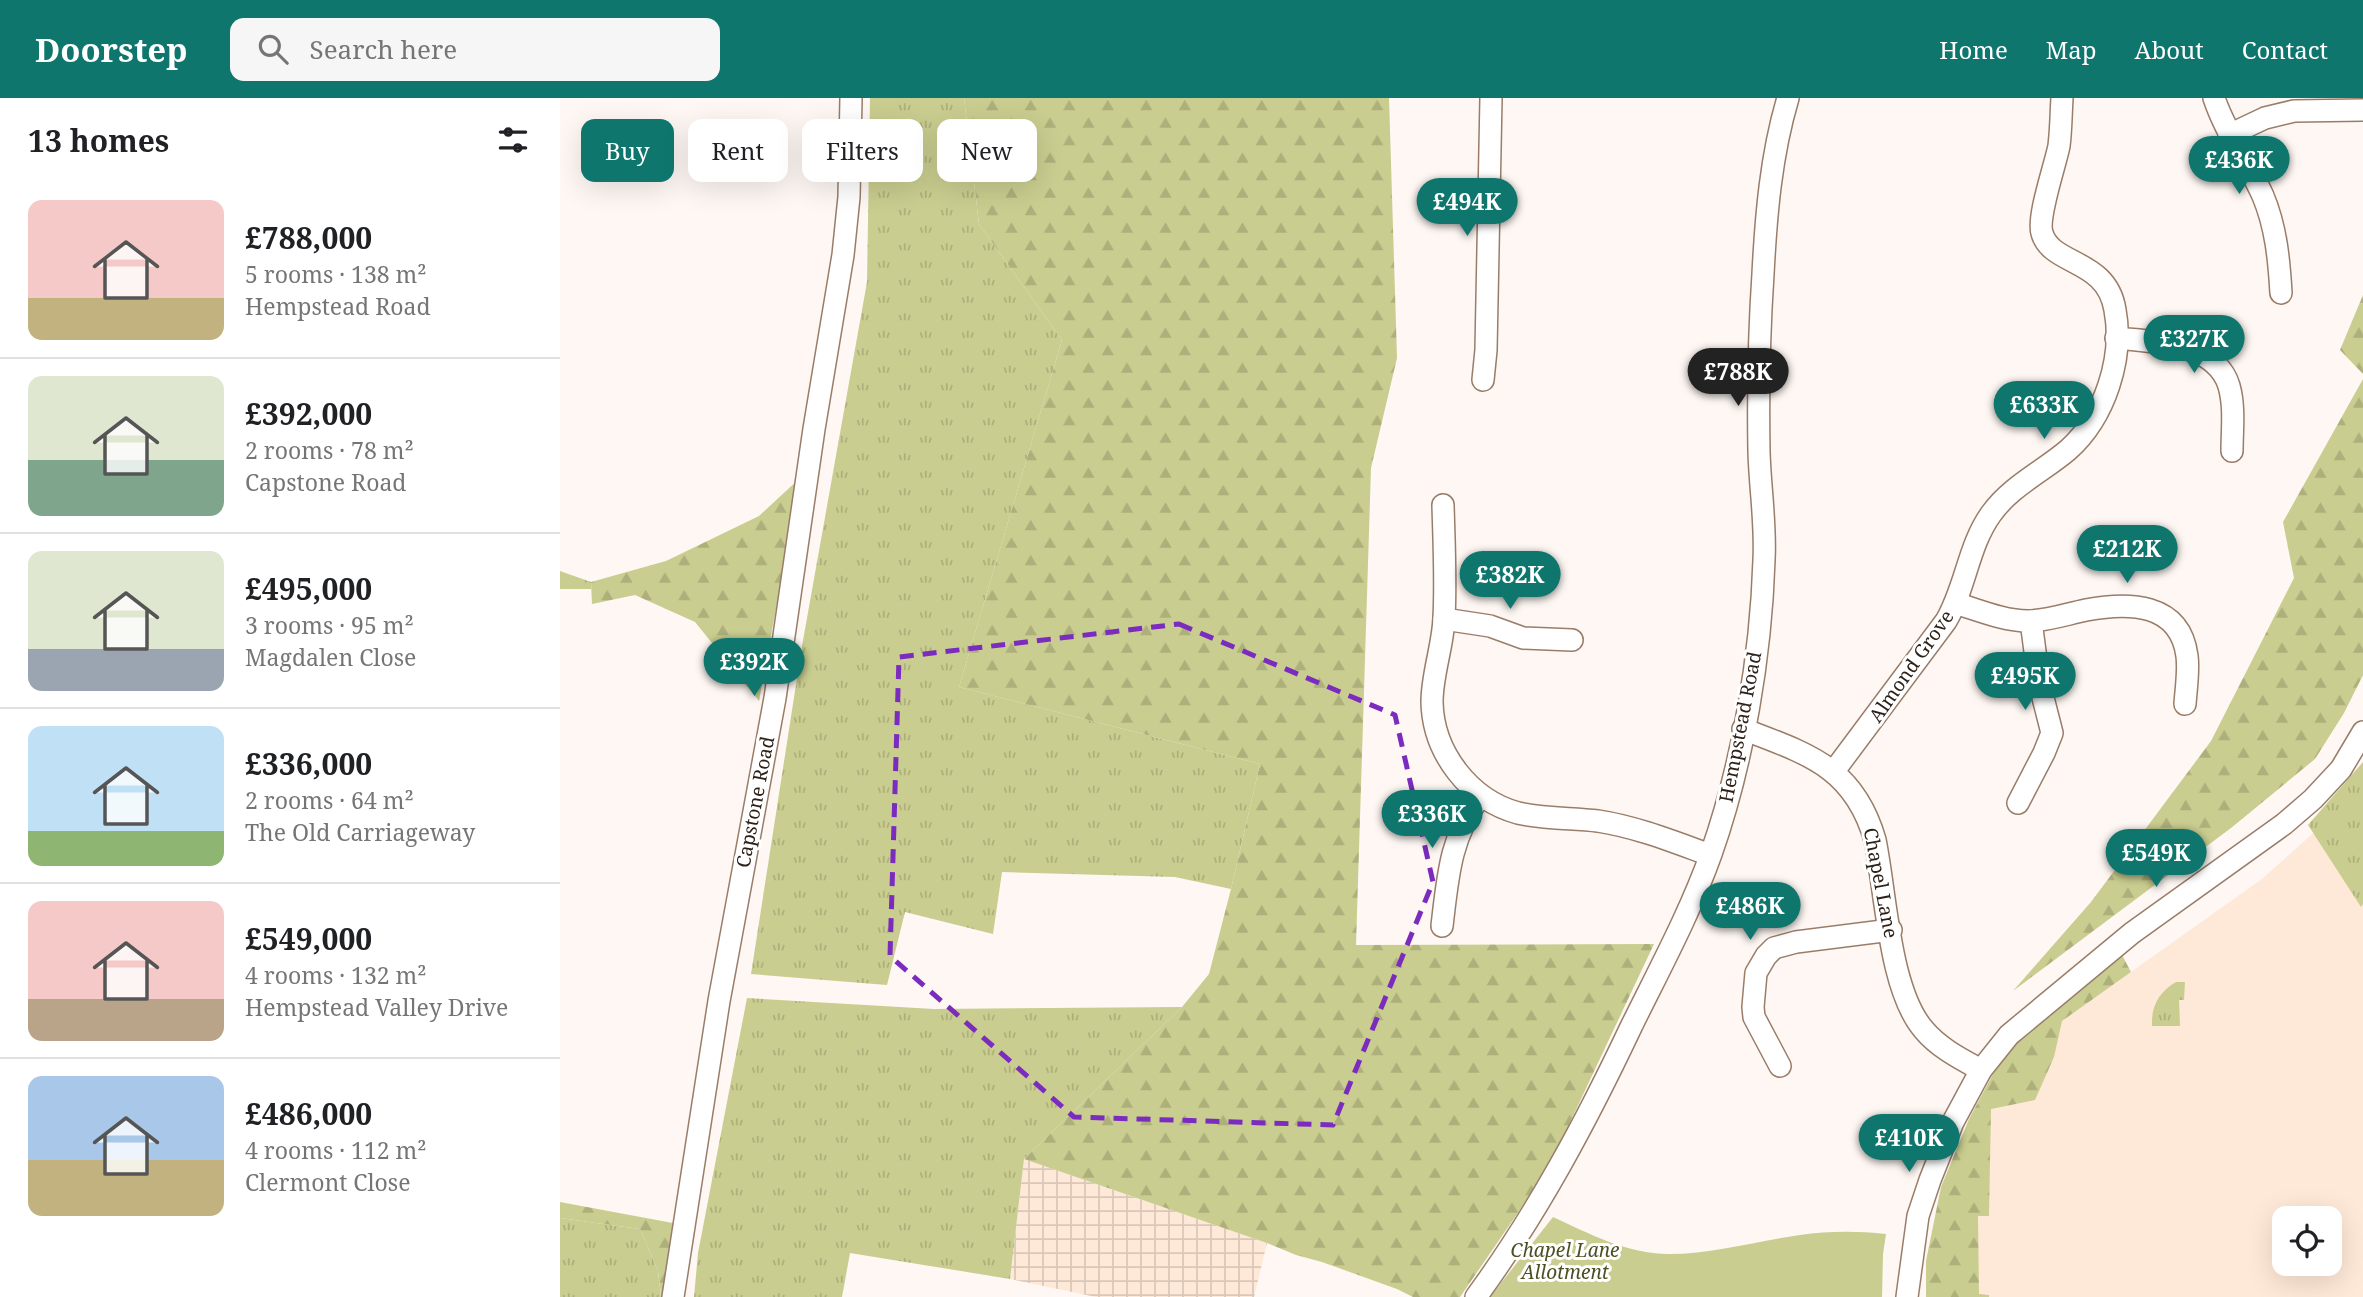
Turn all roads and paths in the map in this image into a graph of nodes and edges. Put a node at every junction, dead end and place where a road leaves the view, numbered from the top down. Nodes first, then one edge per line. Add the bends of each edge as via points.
1 (851, 98) edge
2 (1491, 98) edge
3 (1788, 98) edge
4 (2062, 98) edge
5 (2214, 98) edge
6 (2363, 110) edge
7 (2229, 135) junction
8 (2281, 293) dead end
9 (2116, 338) junction
10 (1483, 380) dead end
11 (2232, 451) dead end
12 (1443, 505) dead end
13 (1955, 603) junction
14 (1444, 619) junction
15 (2031, 621) junction
16 (1573, 640) dead end
17 (2185, 704) dead end
18 (1743, 729) junction
19 (2363, 732) edge
20 (1834, 771) junction
21 (1480, 796) junction
22 (2018, 803) dead end
23 (1710, 855) junction
24 (1442, 926) dead end
25 (1891, 930) junction
26 (1780, 1066) dead end
27 (1981, 1070) junction
28 (673, 1297) edge
29 (1476, 1297) edge
30 (1907, 1297) edge

1 - 28 street, Capstone Road via 843,255 775,698 720,990
2 - 10 street
3 - 18 street, Hempstead Road via 1773,165 1763,262 1759,426 1764,562
4 - 9 street, Almond Grove via 2059,142 2041,231 2050,247 2088,268 2106,287 2114,303
5 - 7 street
6 - 7 street via 2294,111
7 - 8 street via 2269,212
9 - 11 street via 2182,348 2217,366 2231,395
9 - 13 street, Almond Grove via 2106,393 2090,425 1992,512 1975,542
12 - 14 street
13 - 15 street
13 - 20 street, Almond Grove
14 - 16 street via 1490,626 1523,638
14 - 21 street via 1433,689 1434,720 1445,751
15 - 17 street via 2104,607 2141,606 2160,614 2175,625 2185,646
15 - 22 street via 2052,733
18 - 20 street, Chapel Lane via 1802,752
18 - 23 street, Hempstead Road
19 - 27 street via 2341,769 2313,799 2030,1015
20 - 25 street, Chapel Lane via 1868,818
21 - 23 street via 1520,813 1617,825
21 - 24 street via 1458,832
23 - 29 street, Hempstead Road via 1692,901 1559,1171
25 - 26 street via 1796,942 1774,948 1766,956 1753,983 1754,1017
25 - 27 street, Chapel Lane via 1898,976 1917,1021 1939,1043
27 - 30 street via 1953,1122 1918,1216

